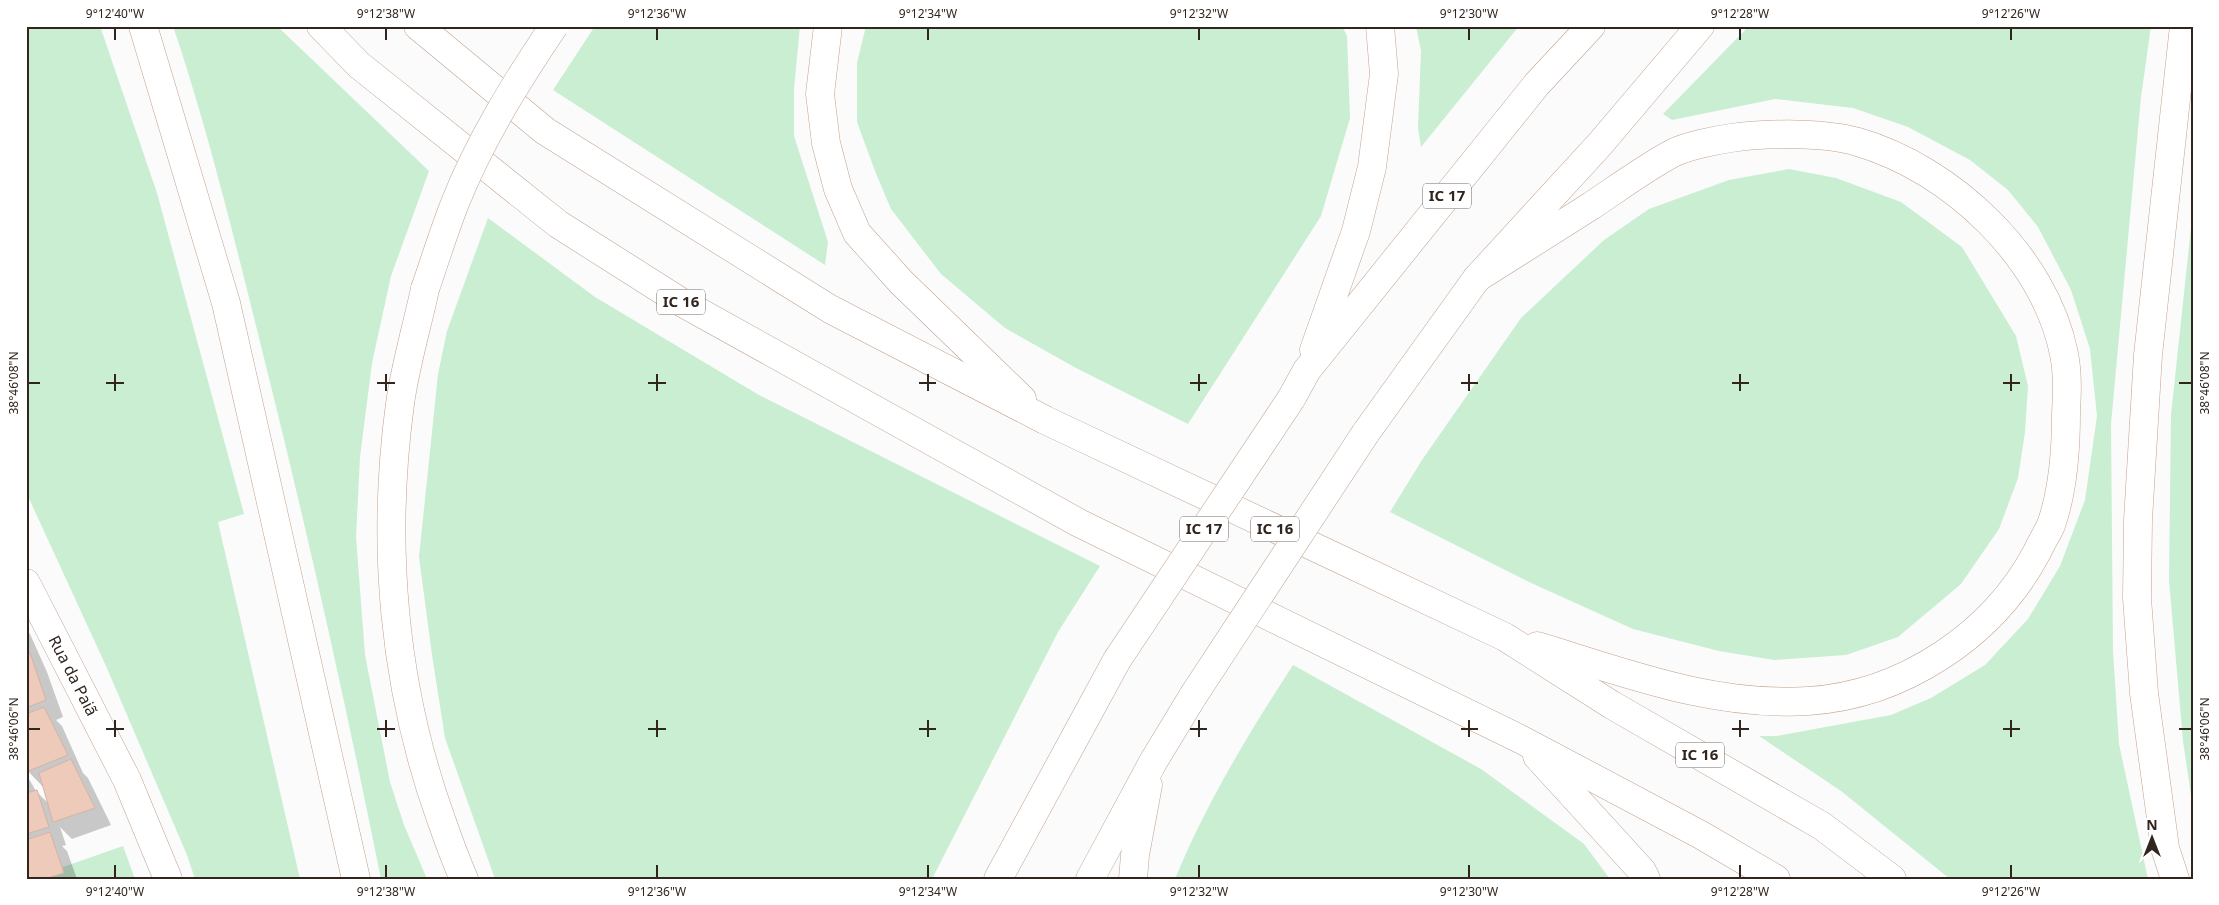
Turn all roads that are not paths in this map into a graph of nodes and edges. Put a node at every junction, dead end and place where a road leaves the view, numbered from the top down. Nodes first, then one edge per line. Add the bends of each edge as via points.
1 (143, 26) edge
2 (321, 26) edge
3 (418, 26) edge
4 (554, 26) edge
5 (828, 26) edge
6 (1380, 26) edge
7 (1591, 26) edge
8 (1700, 26) edge
9 (2184, 26) edge
10 (1477, 278) junction
11 (1307, 370) junction
12 (1045, 420) junction
13 (26, 584) edge
14 (1505, 637) junction
15 (1522, 740) junction
16 (1153, 762) junction
17 (168, 879) edge
18 (356, 879) edge
19 (464, 879) edge
20 (998, 879) edge
21 (1090, 879) edge
22 (1133, 879) edge
23 (1646, 879) edge
24 (1776, 879) edge
25 (1892, 879) edge
26 (2175, 879) edge

1 - 18 main road via 226,303
2 - 15 main road, IC 16 via 359,65 558,224 681,302 1079,523
3 - 12 main road, IC 16 via 545,132 830,309
4 - 19 main road, bridge via 488,135 456,201 425,289 400,402 392,475 391,555 397,637 410,716 430,790
5 - 12 main road via 820,94 826,143 838,189 857,233 901,282
6 - 11 main road via 1384,74 1372,167 1356,230
7 - 11 main road, IC 17 via 1537,84
8 - 10 main road via 1600,144
9 - 26 main road via 2148,355 2138,520 2137,598 2144,693 2164,839
10 - 14 main road via 1676,151 1730,138 1800,135 1856,142 1900,158 1967,201 2020,256 2049,307 2064,351 2067,376 2066,437 2059,488 2050,526 2028,569 2003,603 1964,640 1930,663 1886,684 1847,696 1808,701 1751,701 1697,694
10 - 16 main road, bridge via 1365,434
11 - 20 main road, IC 17, bridge via 1291,399 1117,660
12 - 14 main road, IC 16
13 - 17 main road, Rua da Paiã via 127,780
14 - 25 main road, IC 16 via 1612,704 1822,826
15 - 23 main road via 1590,812
15 - 24 main road, IC 16 via 1701,835
16 - 21 main road
16 - 22 main road

